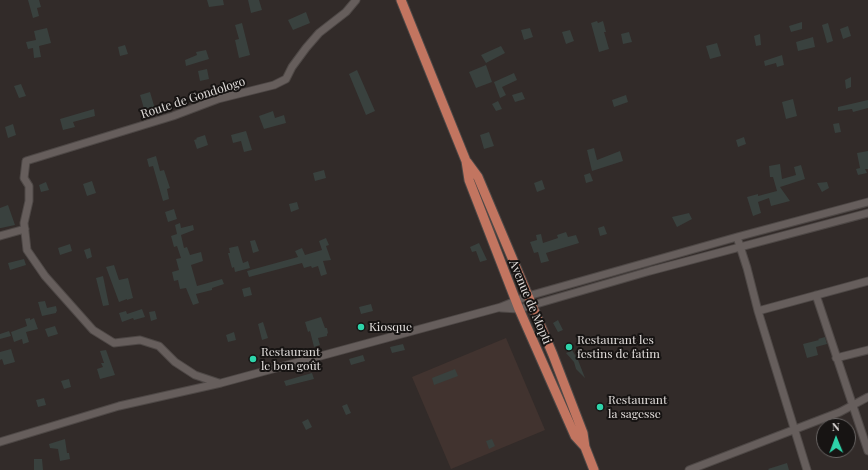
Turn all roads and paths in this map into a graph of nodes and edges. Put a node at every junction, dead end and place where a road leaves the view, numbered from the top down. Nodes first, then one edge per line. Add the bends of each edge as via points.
1 (356, 0) edge
2 (401, 0) edge
3 (466, 161) junction
4 (868, 202) edge
5 (868, 213) edge
6 (25, 229) junction
7 (0, 236) edge
8 (737, 237) junction
9 (741, 247) junction
10 (868, 281) edge
11 (816, 295) junction
12 (528, 296) junction
13 (516, 300) junction
14 (532, 305) junction
15 (501, 308) junction
16 (519, 309) junction
17 (758, 311) junction
18 (868, 350) edge
19 (836, 358) junction
20 (221, 383) junction
21 (868, 397) edge
22 (852, 405) junction
23 (794, 430) junction
24 (0, 442) edge
25 (585, 447) junction
26 (868, 451) edge
27 (594, 470) edge
28 (689, 470) edge
29 (807, 470) edge

1 - 6 street, Route de Gondologo via 310,43 286,79 274,85 218,99 159,120 26,160 24,178 28,186 29,201
2 - 3 main road, Avenue de Mopti
3 - 12 main road, Avenue de Mopti via 478,177
3 - 13 main road, Avenue de Mopti via 469,180
4 - 8 street
5 - 9 street
6 - 7 street
6 - 20 street via 27,250 45,276 93,330 114,343 140,340 159,346 175,362 195,375
8 - 9 street
8 - 12 street
9 - 14 street
9 - 17 street
10 - 11 street
11 - 17 street
11 - 19 street
12 - 13 street
12 - 14 main road, Avenue de Mopti
13 - 15 street
13 - 16 main road, Avenue de Mopti
14 - 16 street
14 - 25 main road, Avenue de Mopti via 583,433
15 - 16 street
15 - 20 street
16 - 25 main road, Avenue de Mopti via 575,436
17 - 23 street
18 - 19 street
19 - 22 street
20 - 24 street via 119,406
21 - 22 street
22 - 23 street
22 - 26 street
23 - 28 street
23 - 29 street
25 - 27 main road, Avenue de Mopti

